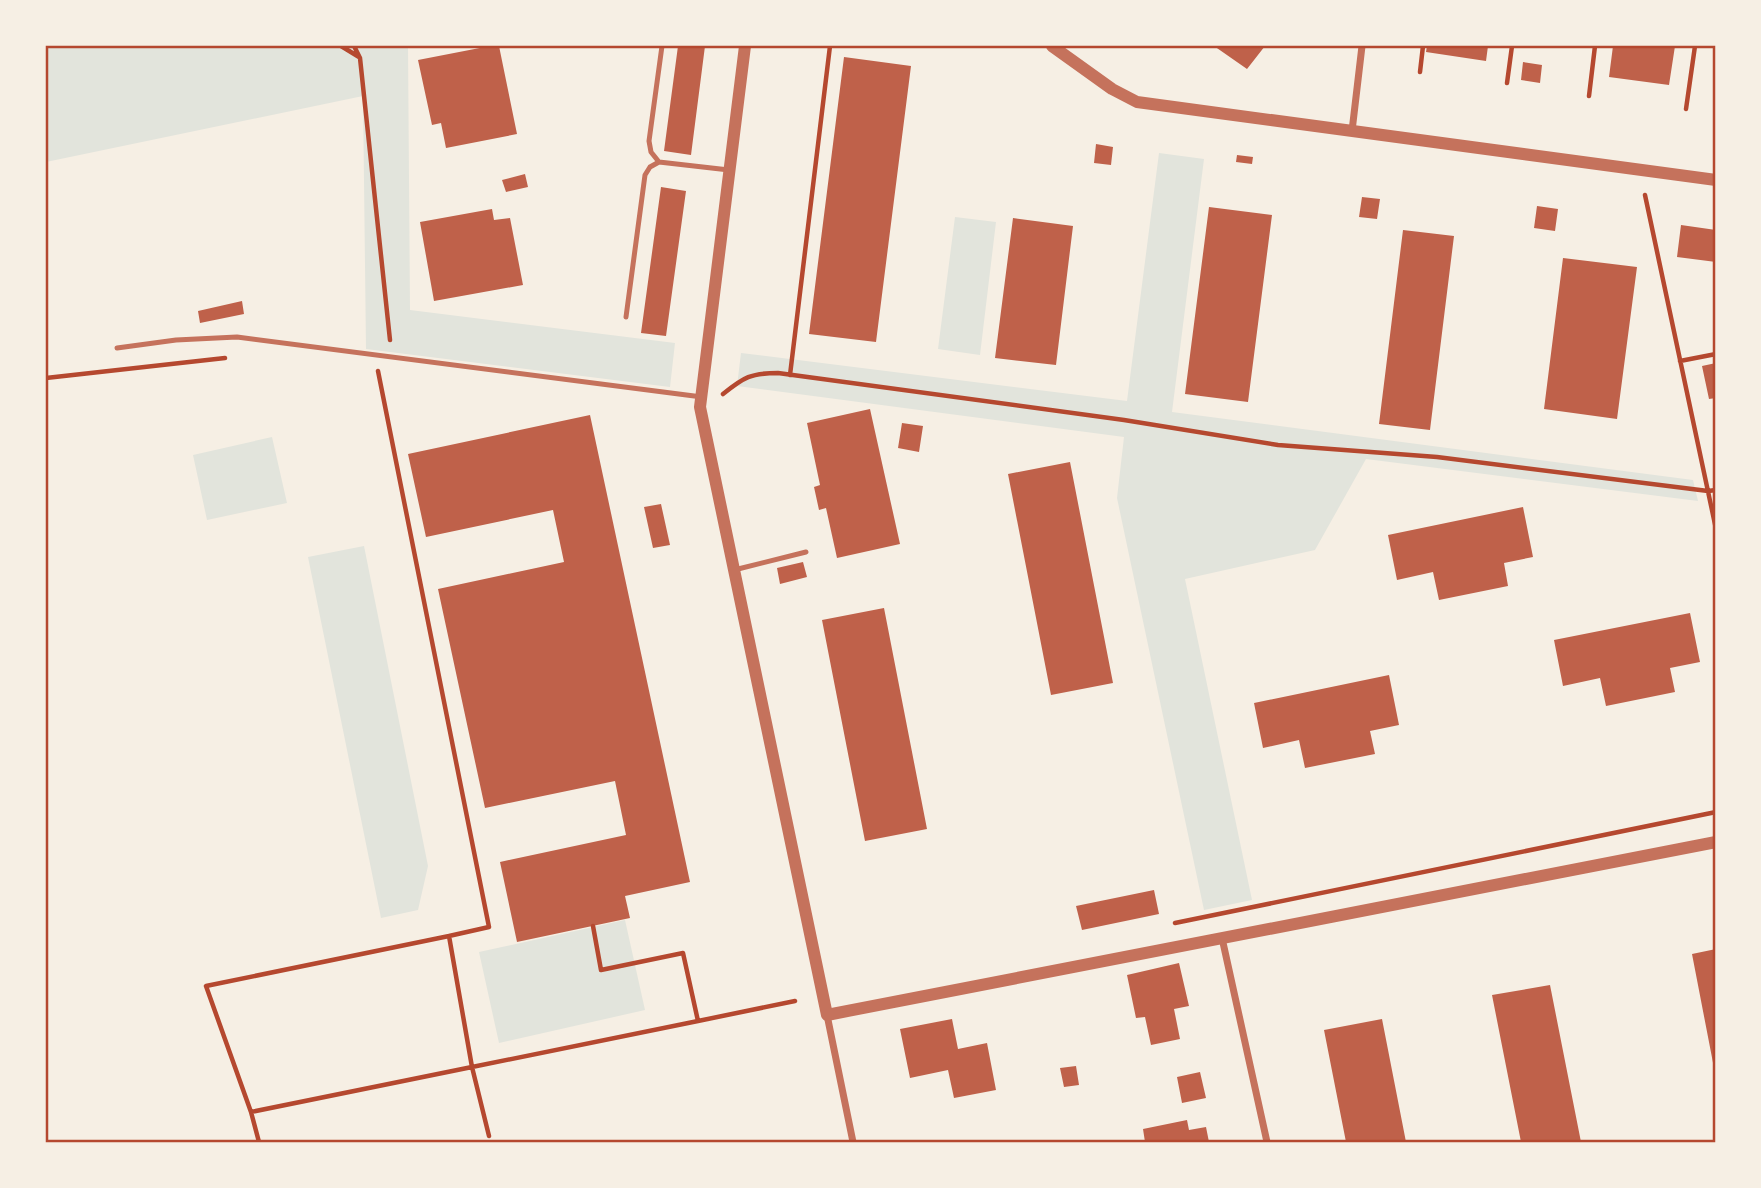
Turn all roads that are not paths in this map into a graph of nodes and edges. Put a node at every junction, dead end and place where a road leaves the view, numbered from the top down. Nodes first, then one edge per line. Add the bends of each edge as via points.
1 (662, 46) edge
2 (745, 46) edge
3 (1052, 46) edge
4 (1362, 46) edge
5 (1352, 132) junction
6 (659, 162) junction
7 (729, 170) junction
8 (1716, 180) edge
9 (626, 317) dead end
10 (117, 348) dead end
11 (701, 402) junction
12 (806, 552) dead end
13 (734, 570) junction
14 (1716, 842) edge
15 (1221, 937) junction
16 (827, 1015) junction
17 (853, 1143) edge
18 (1267, 1143) edge

1 - 6 lane via 649,141
2 - 7 street
3 - 5 street via 1137,102
4 - 5 street
5 - 8 street
6 - 7 lane
6 - 9 lane via 645,175
7 - 11 street
10 - 11 lane via 237,337
11 - 13 street
12 - 13 lane
13 - 16 street
14 - 15 street
15 - 16 street
15 - 18 street
16 - 17 street

